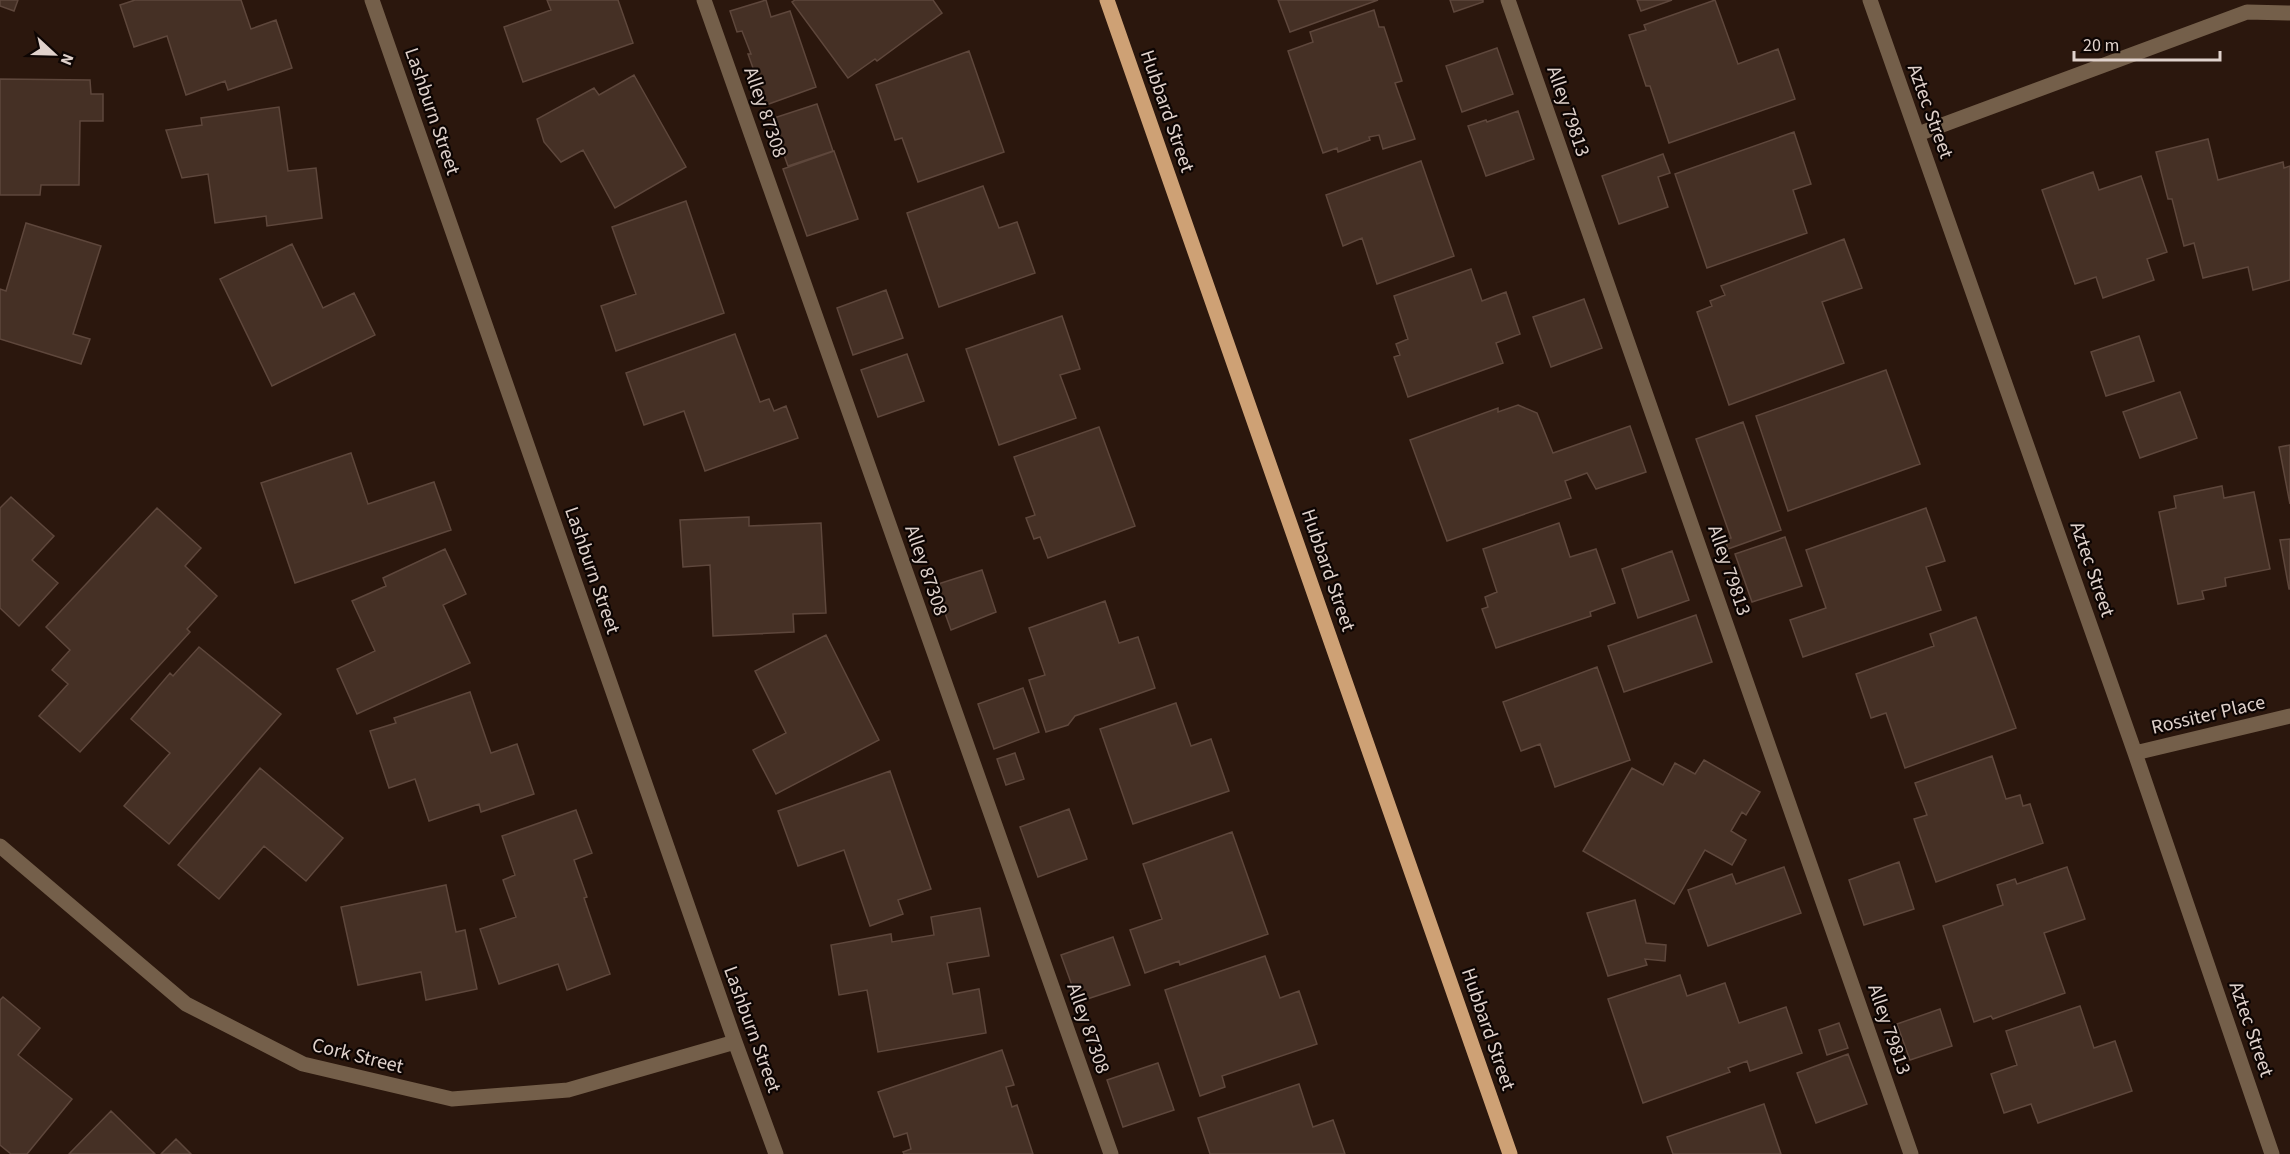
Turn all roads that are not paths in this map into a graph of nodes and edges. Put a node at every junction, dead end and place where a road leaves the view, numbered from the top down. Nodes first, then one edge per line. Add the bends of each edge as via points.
1 (372, 0) edge
2 (704, 0) edge
3 (1107, 0) edge
4 (1508, 0) edge
5 (1870, 0) edge
6 (2290, 14) edge
7 (1918, 134) junction
8 (2290, 716) edge
9 (2135, 753) junction
10 (0, 846) edge
11 (735, 1042) junction
12 (776, 1154) edge
13 (1111, 1154) edge
14 (1510, 1154) edge
15 (1911, 1154) edge
16 (2272, 1154) edge

1 - 11 street, Lashburn Street
2 - 13 street, Alley 87308
3 - 14 main road, Hubbard Street
4 - 15 street, Alley 79813
5 - 7 street, Aztec Street
6 - 7 street via 2247,12
7 - 9 street, Aztec Street
8 - 9 street, Rossiter Place
9 - 16 street, Aztec Street
10 - 11 street, Cork Street via 186,1004 303,1064 452,1099 568,1090
11 - 12 street, Lashburn Street

